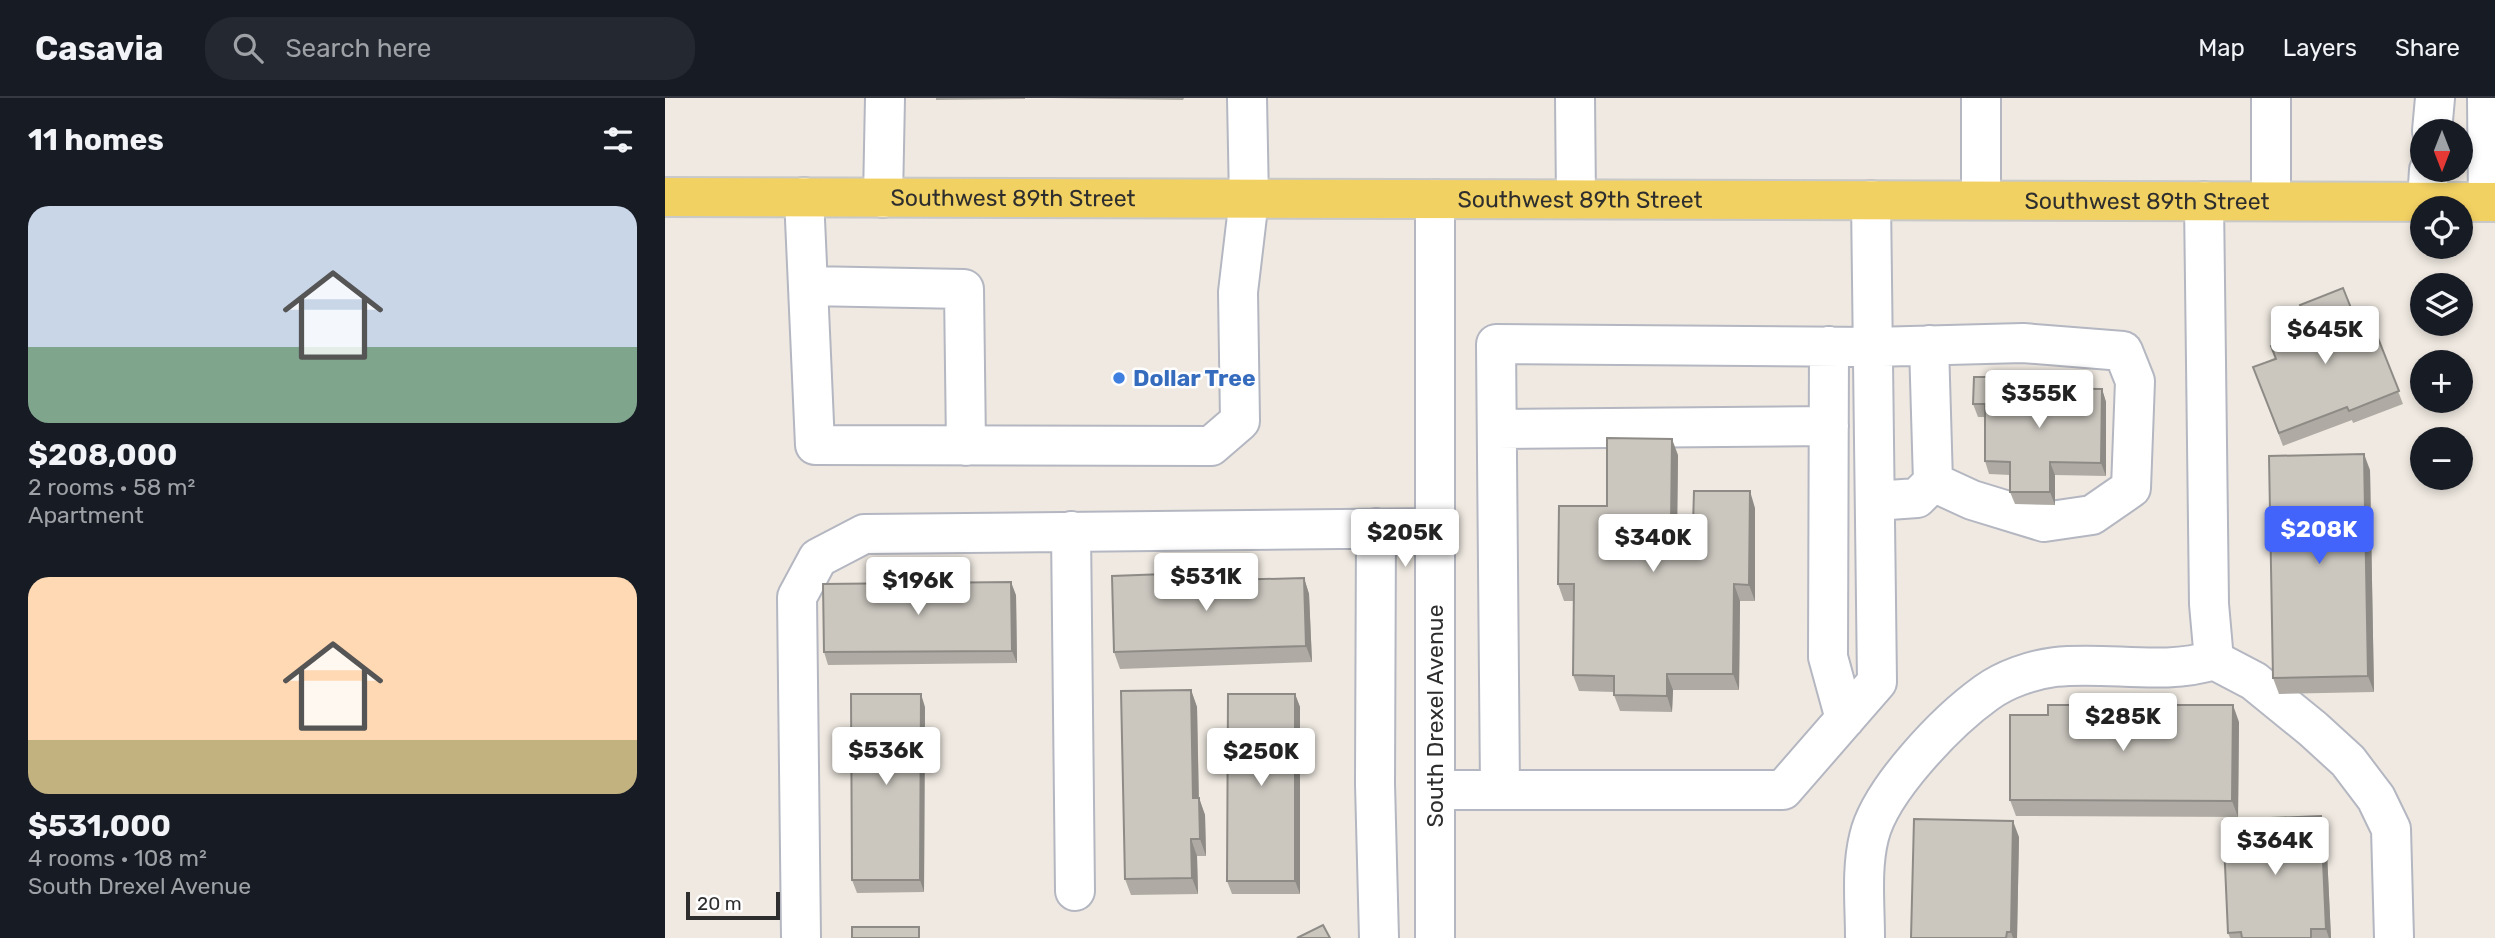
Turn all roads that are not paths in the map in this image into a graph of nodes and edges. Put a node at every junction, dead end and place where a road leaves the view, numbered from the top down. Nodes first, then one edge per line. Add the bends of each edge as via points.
1 (885, 98) edge
2 (1247, 98) edge
3 (1575, 98) edge
4 (1981, 98) edge
5 (2271, 98) edge
6 (2435, 98) edge
7 (2487, 98) edge
8 (2433, 119) edge
9 (2428, 186) edge
10 (665, 197) edge
11 (804, 197) junction
12 (883, 198) junction
13 (1249, 199) junction
14 (1434, 200) junction
15 (1576, 200) junction
16 (1871, 201) junction
17 (1981, 201) junction
18 (2204, 201) junction
19 (2271, 201) junction
20 (2492, 202) edge
21 (808, 286) junction
22 (1929, 345) junction
23 (1829, 346) junction
24 (1873, 347) junction
25 (1829, 426) junction
26 (1497, 429) junction
27 (966, 446) junction
28 (1933, 482) junction
29 (1875, 501) junction
30 (1376, 528) junction
31 (1434, 528) junction
32 (1071, 531) junction
33 (2214, 660) junction
34 (1845, 719) junction
35 (1435, 790) junction
36 (1500, 790) junction
37 (1075, 891) dead end
38 (801, 938) edge
39 (1379, 938) edge
40 (1435, 938) edge
41 (1865, 938) edge
42 (2394, 938) edge

1 - 12 street
2 - 13 street
3 - 15 street
4 - 17 street
5 - 19 street
6 - 8 street
7 - 20 street
9 - 19 main road, Southwest 89th Street
9 - 20 main road, Southwest 89th Street
10 - 11 main road, Southwest 89th Street
11 - 12 main road, Southwest 89th Street
11 - 21 street
12 - 13 main road, Southwest 89th Street
13 - 14 main road, Southwest 89th Street
13 - 27 street via 1238,292 1240,421 1211,446
14 - 15 main road, Southwest 89th Street
14 - 31 street, South Drexel Avenue
15 - 16 main road, Southwest 89th Street
16 - 17 main road, Southwest 89th Street
16 - 24 street
17 - 18 main road, Southwest 89th Street
18 - 19 main road, Southwest 89th Street
18 - 33 street
21 - 27 street via 815,445
21 - 27 street via 964,289
22 - 24 street
22 - 28 street
22 - 28 street via 2023,343 2123,351 2135,381 2131,488 2092,515 2044,522 1972,500
23 - 24 street
23 - 25 street
23 - 26 street via 1496,344
24 - 29 street
25 - 26 street
25 - 34 street via 1828,657
26 - 36 street
28 - 29 street via 1917,498
29 - 34 street via 1877,682
30 - 31 street
30 - 32 street
30 - 39 street
31 - 35 street, South Drexel Avenue
32 - 37 street
32 - 38 street via 863,534 818,558 797,597
33 - 41 street via 2192,667 2055,667 2014,677 1986,692 1906,771 1883,806 1869,835
33 - 42 street via 2255,681 2313,729 2348,761 2376,799 2391,829
34 - 36 street via 1783,790
35 - 36 street
35 - 40 street, South Drexel Avenue

